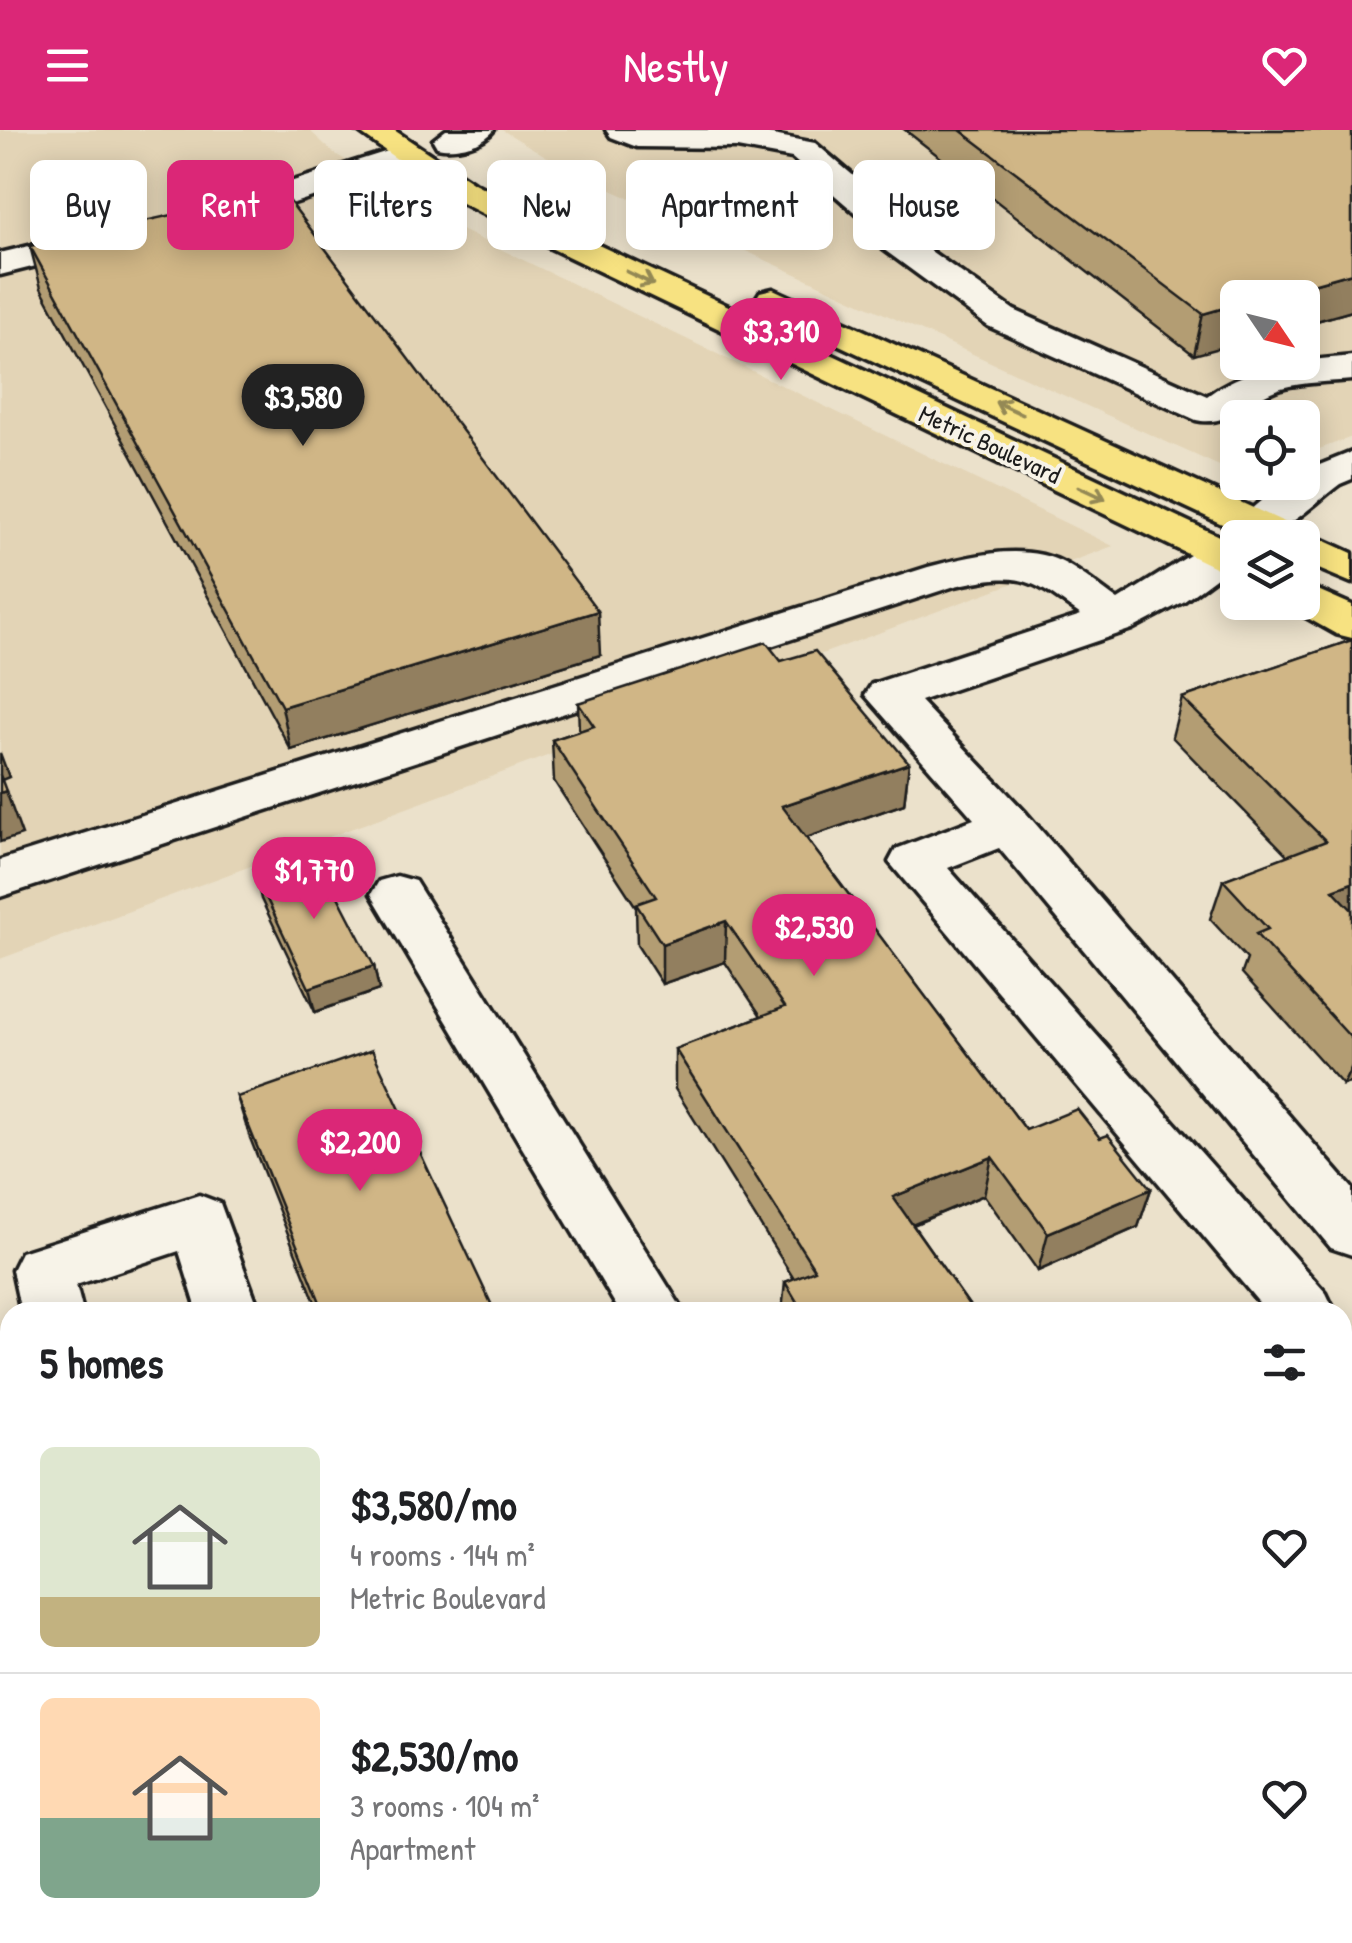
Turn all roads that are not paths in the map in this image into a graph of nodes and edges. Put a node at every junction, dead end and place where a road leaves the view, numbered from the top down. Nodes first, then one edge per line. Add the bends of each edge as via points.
1 (372, 130) edge
2 (622, 130) edge
3 (442, 139) edge
4 (294, 193) edge
5 (59, 250) edge
6 (0, 264) edge
7 (1352, 368) edge
8 (1352, 464) edge
9 (1273, 520) edge
10 (1220, 528) edge
11 (1220, 530) edge
12 (1320, 553) edge
13 (1220, 559) edge
14 (1352, 570) edge
15 (1320, 606) edge
16 (1116, 619) junction
17 (1352, 624) edge
18 (1008, 825) junction
19 (0, 879) edge
20 (398, 894) dead end
21 (1352, 1230) edge
22 (50, 1302) edge
23 (226, 1302) edge
24 (647, 1302) edge
25 (1295, 1302) edge

1 - 3 main road, Metric Boulevard
2 - 7 street via 637,138 737,138 803,150 892,225 895,242 1001,318 1210,412 1267,377
3 - 4 street
10 -> 3 main road, Metric Boulevard
3 -> 11 main road, Metric Boulevard via 462,190 548,234
5 - 6 street
8 - 9 street via 1325,475
12 - 14 main road
13 - 16 street
15 - 17 main road
16 - 18 street via 888,695
16 - 19 street via 1048,572 996,564 960,572
18 - 21 street
18 - 25 street via 914,862
20 - 24 street
22 - 23 street via 42,1270 199,1220

